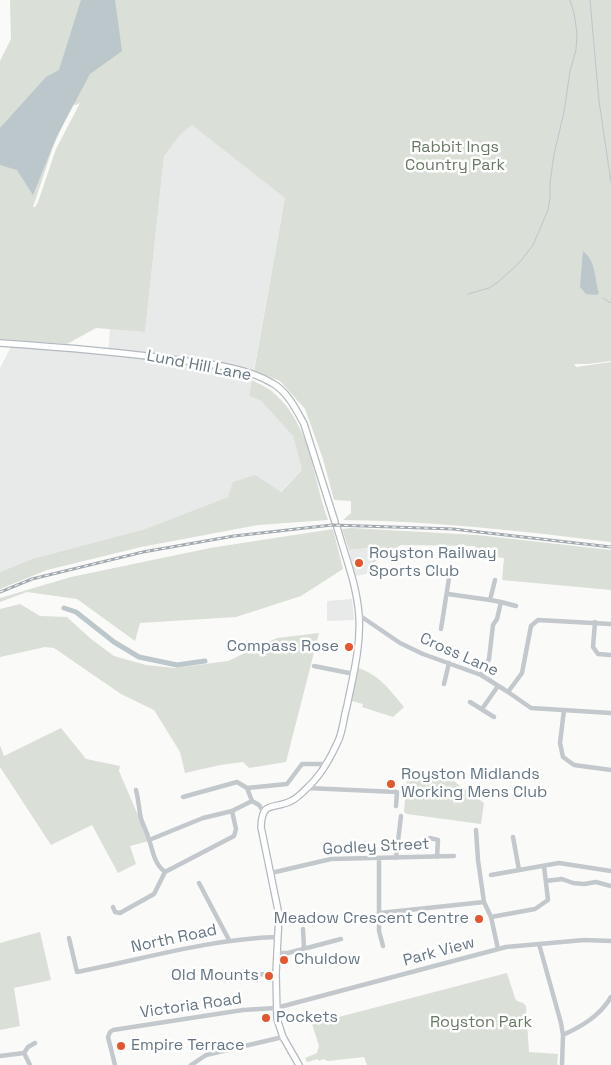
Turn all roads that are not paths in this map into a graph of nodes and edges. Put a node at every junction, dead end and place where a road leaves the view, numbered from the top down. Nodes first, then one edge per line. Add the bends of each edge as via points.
1 (0, 343) edge
2 (449, 578) dead end
3 (495, 580) dead end
4 (448, 594) junction
5 (490, 600) junction
6 (500, 602) junction
7 (516, 606) dead end
8 (359, 615) junction
9 (595, 622) junction
10 (611, 624) edge
11 (441, 628) dead end
12 (611, 655) edge
13 (448, 664) junction
14 (314, 666) dead end
15 (354, 674) junction
16 (481, 675) junction
17 (444, 684) dead end
18 (498, 686) junction
19 (508, 692) junction
20 (470, 702) dead end
21 (482, 709) junction
22 (564, 710) junction
23 (611, 714) edge
24 (494, 717) dead end
25 (326, 764) junction
26 (611, 770) edge
27 (247, 788) junction
28 (307, 788) junction
29 (136, 790) dead end
30 (183, 797) dead end
31 (252, 801) junction
32 (396, 806) dead end
33 (264, 810) junction
34 (232, 812) junction
35 (401, 816) dead end
36 (476, 830) dead end
37 (513, 837) dead end
38 (430, 838) dead end
39 (149, 840) junction
40 (454, 856) dead end
41 (437, 857) junction
42 (378, 858) junction
43 (396, 858) junction
44 (544, 866) junction
45 (519, 870) junction
46 (611, 871) edge
47 (165, 872) junction
48 (271, 873) junction
49 (491, 875) dead end
50 (546, 880) junction
51 (199, 883) dead end
52 (611, 886) edge
53 (484, 902) junction
54 (112, 907) dead end
55 (380, 913) junction
56 (491, 917) junction
57 (303, 930) dead end
58 (278, 936) junction
59 (69, 938) dead end
60 (341, 939) dead end
61 (229, 940) junction
62 (611, 942) edge
63 (539, 944) junction
64 (383, 946) dead end
65 (304, 948) junction
66 (498, 949) junction
67 (277, 953) junction
68 (276, 973) junction
69 (244, 976) dead end
70 (611, 998) edge
71 (276, 1008) junction
72 (563, 1035) junction
73 (283, 1037) junction
74 (35, 1043) dead end
75 (24, 1053) junction
76 (0, 1056) edge
77 (30, 1065) edge
78 (115, 1065) edge
79 (191, 1065) edge
80 (299, 1065) edge
81 (562, 1065) edge

1 - 8 main road, Lund Hill Lane via 94,349 209,364 255,375 273,383 282,390 304,424 336,524
2 - 4 street
3 - 5 street
4 - 5 street
4 - 11 street
5 - 6 street
6 - 7 street
6 - 16 street via 489,658
8 - 13 street, Cross Lane via 400,643
8 - 15 main road, Lund Hill Lane
9 - 10 street
9 - 12 street via 593,647 598,654
9 - 19 street via 538,620 531,626 522,673
13 - 16 street, Cross Lane
13 - 17 street
14 - 15 street
15 - 25 main road, Lund Hill Lane via 339,737
16 - 18 street, Cross Lane
18 - 19 street, Cross Lane
18 - 21 street
19 - 22 street, Cross Lane via 531,708
20 - 21 street
21 - 24 street
22 - 23 street, Cross Lane
22 - 26 street via 560,743 563,757 574,765
25 - 27 street via 302,764 287,784
25 - 28 main road, Lund Hill Lane
27 - 30 street via 236,782
27 - 31 street
28 - 32 street via 397,792
28 - 33 main road, Lund Hill Lane via 293,801
29 - 39 street via 140,816
31 - 33 street
31 - 34 street
33 - 48 main road via 261,826
34 - 39 street via 203,818
34 - 47 street via 236,829 234,836
35 - 43 street
36 - 53 street
37 - 45 street
38 - 41 street via 441,840
39 - 47 street via 158,865
40 - 41 street, Godley Street
41 - 43 street, Godley Street
42 - 43 street, Godley Street
42 - 48 street, Godley Street via 331,859
42 - 55 street
44 - 45 street
44 - 46 street via 559,863
44 - 50 street
45 - 49 street
47 - 54 street via 154,894 120,913
48 - 58 main road via 279,910
50 - 52 street via 562,878 573,883 596,882
50 - 56 street via 548,900 535,909
51 - 61 street
53 - 55 street
53 - 56 street
55 - 64 street via 379,931
56 - 66 street
57 - 65 street
58 - 61 street, North Road
58 - 67 main road
59 - 61 street, North Road via 77,972
60 - 65 street
62 - 63 street, Park View via 584,940
63 - 66 street, Park View
63 - 72 street
65 - 67 street
66 - 71 street, Park View
67 - 68 main road
68 - 69 street
68 - 71 main road
70 - 72 street via 593,1018
71 - 73 main road
71 - 78 street, Victoria Road via 243,1010 110,1032 108,1037
72 - 81 street
73 - 79 street via 206,1055
73 - 80 main road
74 - 75 street
75 - 76 street
75 - 77 street

